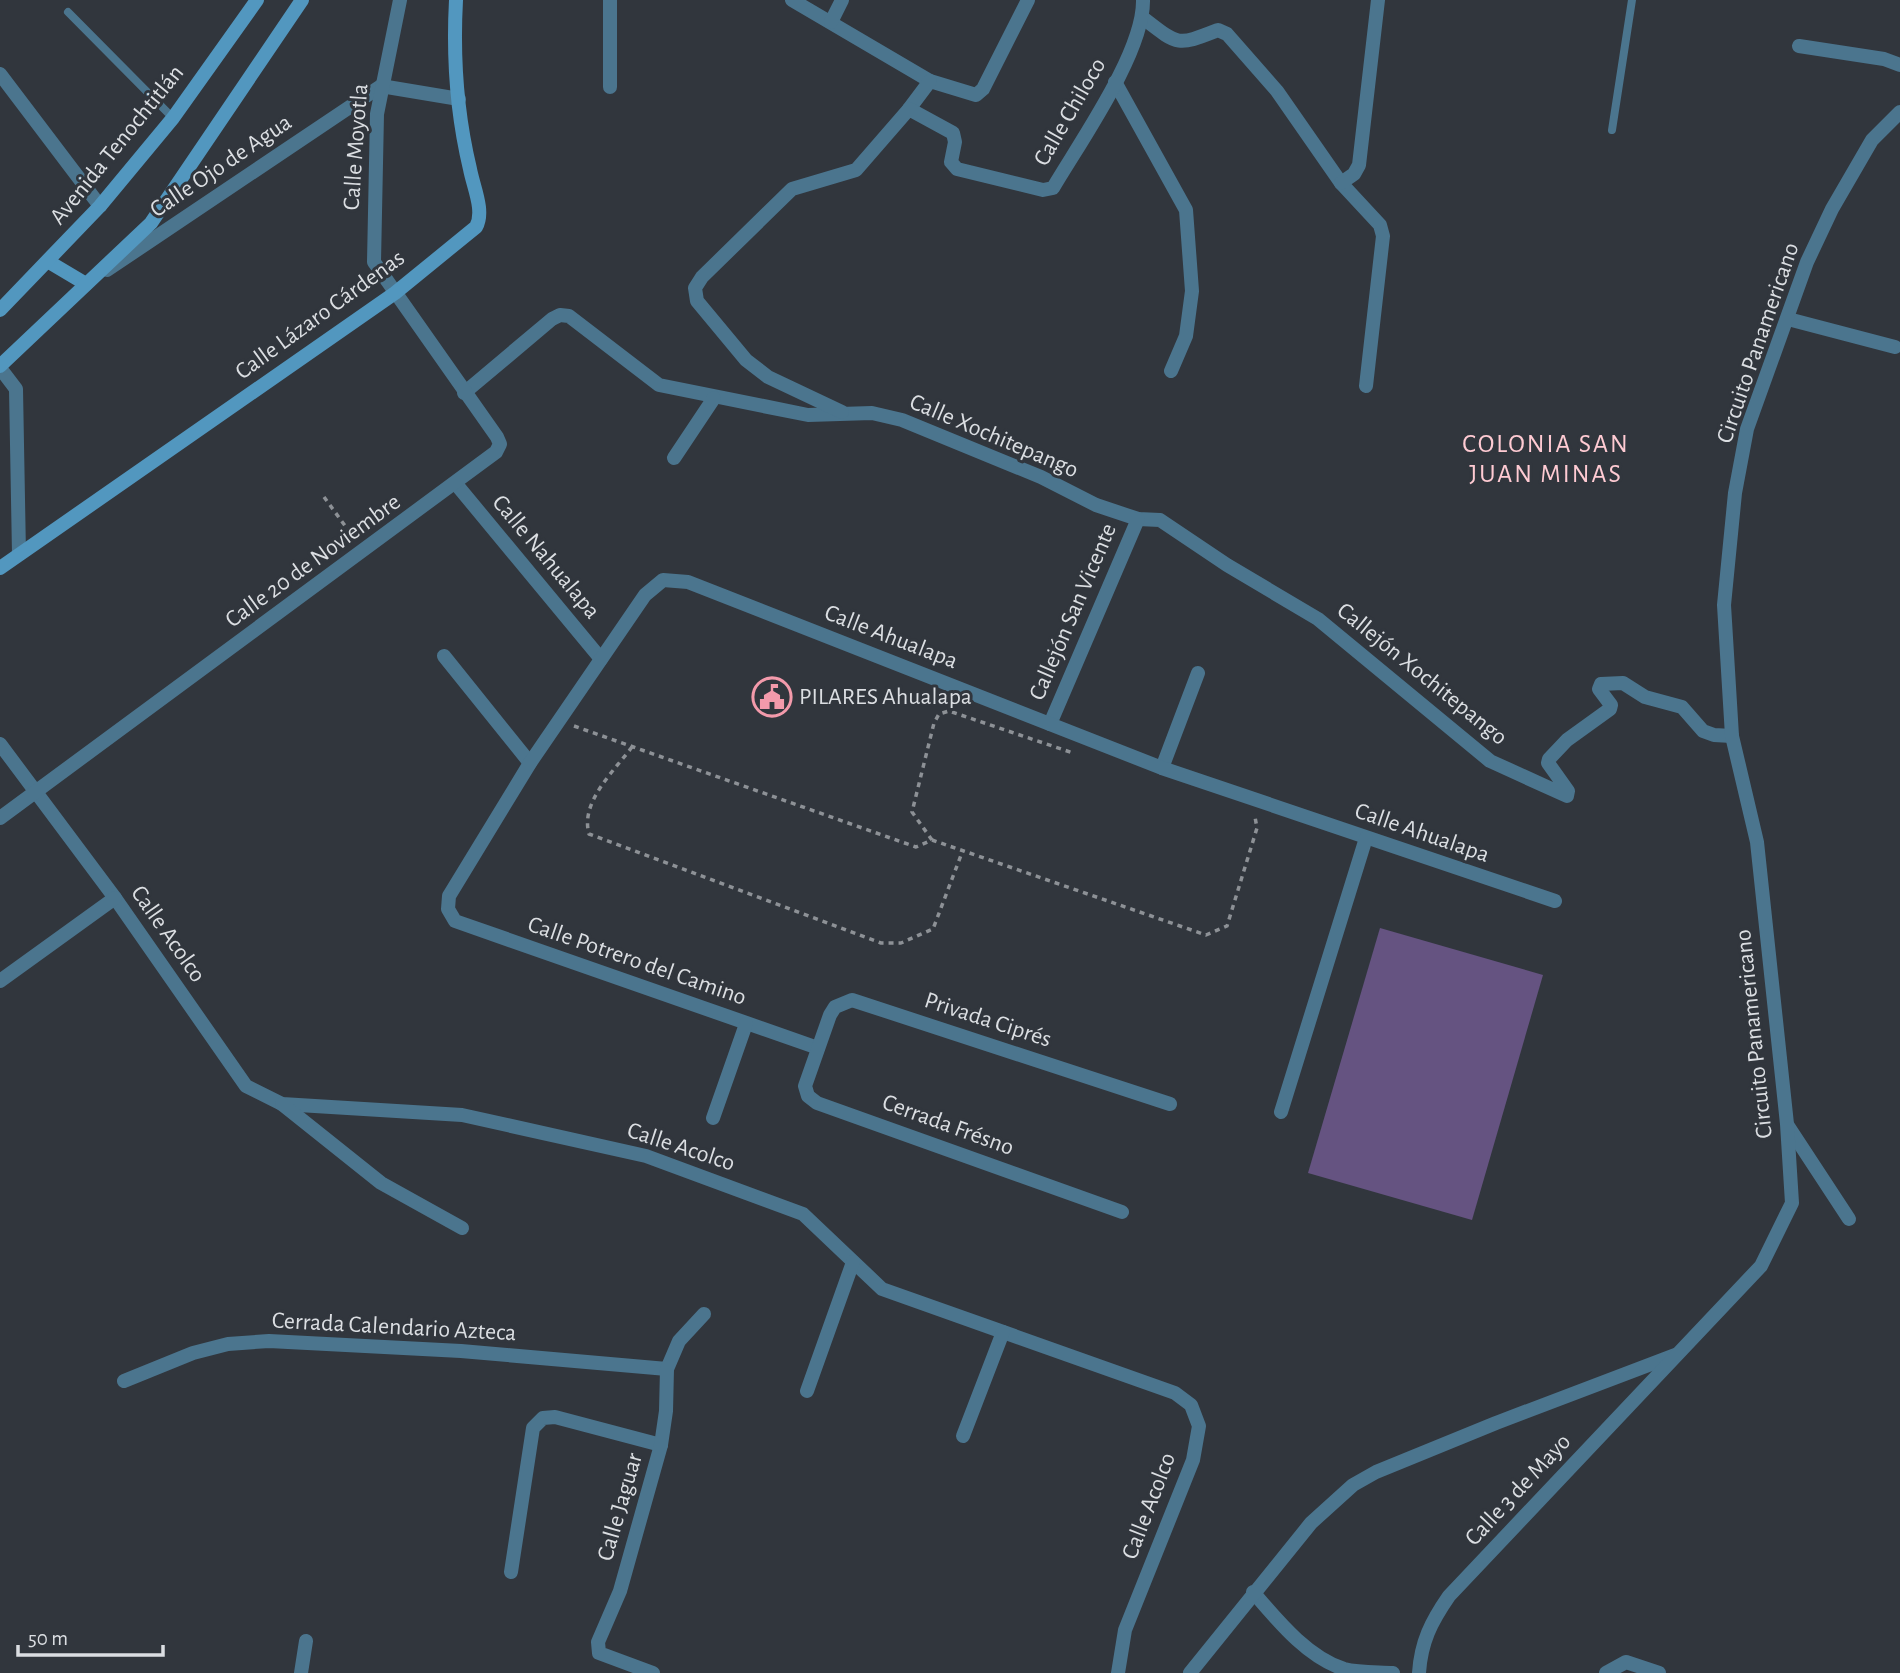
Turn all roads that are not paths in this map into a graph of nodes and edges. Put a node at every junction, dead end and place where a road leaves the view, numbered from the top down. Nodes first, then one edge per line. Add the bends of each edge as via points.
1 (257, 0) edge
2 (302, 0) edge
3 (400, 0) edge
4 (456, 0) edge
5 (610, 0) edge
6 (792, 0) edge
7 (842, 0) edge
8 (1028, 0) edge
9 (1143, 0) edge
10 (1378, 0) edge
11 (1632, 0) edge
12 (68, 12) dead end
13 (1143, 18) junction
14 (831, 22) junction
15 (1799, 46) dead end
16 (1900, 65) edge
17 (0, 74) edge
18 (930, 81) junction
19 (1115, 82) junction
20 (381, 86) junction
21 (610, 87) dead end
22 (459, 99) junction
23 (909, 109) junction
24 (1900, 113) edge
25 (173, 118) junction
26 (1612, 130) dead end
27 (1341, 183) junction
28 (100, 206) junction
29 (49, 262) junction
30 (86, 284) junction
31 (394, 293) junction
32 (0, 310) edge
33 (1788, 319) junction
34 (1895, 347) dead end
35 (0, 367) edge
36 (1171, 371) dead end
37 (1366, 386) dead end
38 (464, 393) junction
39 (714, 398) junction
40 (843, 412) junction
41 (674, 458) dead end
42 (456, 484) junction
43 (1138, 519) junction
44 (19, 554) junction
45 (0, 568) edge
46 (444, 656) dead end
47 (601, 659) junction
48 (1198, 673) dead end
49 (1050, 723) junction
50 (1732, 736) junction
51 (0, 744) edge
52 (530, 763) junction
53 (1162, 768) junction
54 (35, 793) junction
55 (0, 818) edge
56 (1366, 838) junction
57 (115, 898) junction
58 (1555, 901) dead end
59 (448, 909) joint
60 (0, 981) edge
61 (746, 1024) junction
62 (818, 1048) junction
63 (282, 1104) junction
64 (1170, 1104) dead end
65 (1280, 1112) dead end
66 (712, 1118) dead end
67 (1787, 1124) junction
68 (1122, 1212) dead end
69 (1849, 1219) dead end
70 (462, 1228) dead end
71 (853, 1262) junction
72 (704, 1314) dead end
73 (1003, 1332) junction
74 (1678, 1354) junction
75 (667, 1369) junction
76 (124, 1381) dead end
77 (807, 1391) dead end
78 (963, 1436) dead end
79 (661, 1445) junction
80 (511, 1572) dead end
81 (1253, 1592) junction
82 (306, 1641) dead end
83 (301, 1673) edge
84 (653, 1673) edge
85 (1118, 1673) edge
86 (1190, 1673) edge
87 (1393, 1673) edge
88 (1419, 1673) edge
89 (1606, 1673) edge
90 (1659, 1673) edge

1 - 25 main road, Avenida Tenochtitlán
2 - 30 main road via 151,223
3 - 20 street, Calle Moyotla
4 - 22 main road, Calle Lázaro Cárdenas
5 - 21 street
6 - 14 street
7 - 14 street
8 - 18 street via 976,95
9 - 13 street, Calle Chiloco
10 - 27 street via 1359,165
11 - 26 lane
12 - 25 lane
13 - 19 street, Calle Chiloco
13 - 27 street via 1184,43 1218,30 1227,34 1278,91
14 - 18 street
15 - 16 street
17 - 28 street
18 - 23 street
19 - 23 street, Calle Chiloco via 1053,188 1043,190 957,169 951,162 953,132
19 - 36 street via 1186,210 1192,291 1186,337
20 - 22 street
20 - 30 street, Calle Ojo de Agua
20 - 31 street, Calle Moyotla via 374,262
22 - 31 main road, Calle Lázaro Cárdenas via 479,221
23 - 40 street via 856,170 792,189 695,288 697,300 746,360 768,377
24 - 33 street, Circuito Panamericano via 1872,140 1832,209 1807,262
25 - 28 main road, Avenida Tenochtitlán
27 - 37 street via 1380,225 1384,236
28 - 29 main road, Avenida Tenochtitlán
29 - 30 main road
29 - 32 main road, Avenida Tenochtitlán
30 - 35 main road
31 - 38 street, Calle 20 de Noviembre
31 - 44 main road, Calle Lázaro Cárdenas
33 - 34 street
33 - 50 street, Circuito Panamericano via 1747,429 1735,493 1724,605
35 - 44 street via 16,389
38 - 39 street, Calle Xochitepango via 560,315 569,316 659,385
38 - 42 street, Calle 20 de Noviembre via 500,444
39 - 40 street, Calle Xochitepango via 808,415
39 - 41 street
40 - 43 street, Calle Xochitepango via 902,419
42 - 47 street, Calle Nahualapa
42 - 54 street, Calle 20 de Noviembre
43 - 49 street, Callejón San Vicente
43 - 50 street, Callejón Xochitepango via 1160,520 1318,619 1490,761 1567,796 1549,759 1610,709 1598,689 1601,684 1623,683 1644,697 1682,706 1703,731
44 - 45 main road, Calle Lázaro Cárdenas
46 - 52 street
47 - 49 street, Calle Ahualapa via 645,595 663,580 688,582
47 - 52 street, Calle Ahualapa
48 - 53 street
49 - 53 street, Calle Ahualapa
50 - 67 street, Circuito Panamericano via 1757,842
51 - 54 street, Calle Acolco
52 - 59 street, Calle Ahualapa via 449,896
53 - 56 street, Calle Ahualapa
54 - 55 street, Calle 20 de Noviembre
54 - 57 street, Calle Acolco
56 - 58 street, Calle Ahualapa
56 - 65 street
57 - 60 street
57 - 63 street, Calle Acolco via 246,1086
59 - 61 street, Calle Potrero del Camino via 455,921
61 - 62 street, Calle Potrero del Camino
61 - 66 street
62 - 64 street, Privada Ciprés via 835,1007 852,1000
62 - 68 street, Cerrada Frésno via 805,1086 808,1096 817,1102
63 - 70 street via 380,1183
63 - 71 street, Calle Acolco via 461,1115 646,1156 803,1214
67 - 69 street
67 - 74 street, Circuito Panamericano via 1792,1203 1760,1266
71 - 73 street, Calle Acolco via 881,1289
71 - 77 street
72 - 75 street via 679,1341
73 - 78 street
73 - 85 street, Calle Acolco via 1175,1393 1191,1405 1199,1426 1194,1460 1125,1630
74 - 81 street, Circuito Panamericano via 1365,1478 1311,1523
74 - 88 street, Calle 3 de Mayo via 1449,1596 1431,1622 1420,1650
75 - 76 street, Cerrada Calendario Azteca via 269,1341 193,1353
75 - 79 street, Calle Jaguar
79 - 80 street via 555,1417 543,1418 533,1428
79 - 84 street, Calle Jaguar via 620,1591 598,1642 599,1653
81 - 86 street, Circuito Panamericano
81 - 87 street via 1319,1657 1346,1669
82 - 83 street
89 - 90 street via 1626,1662

